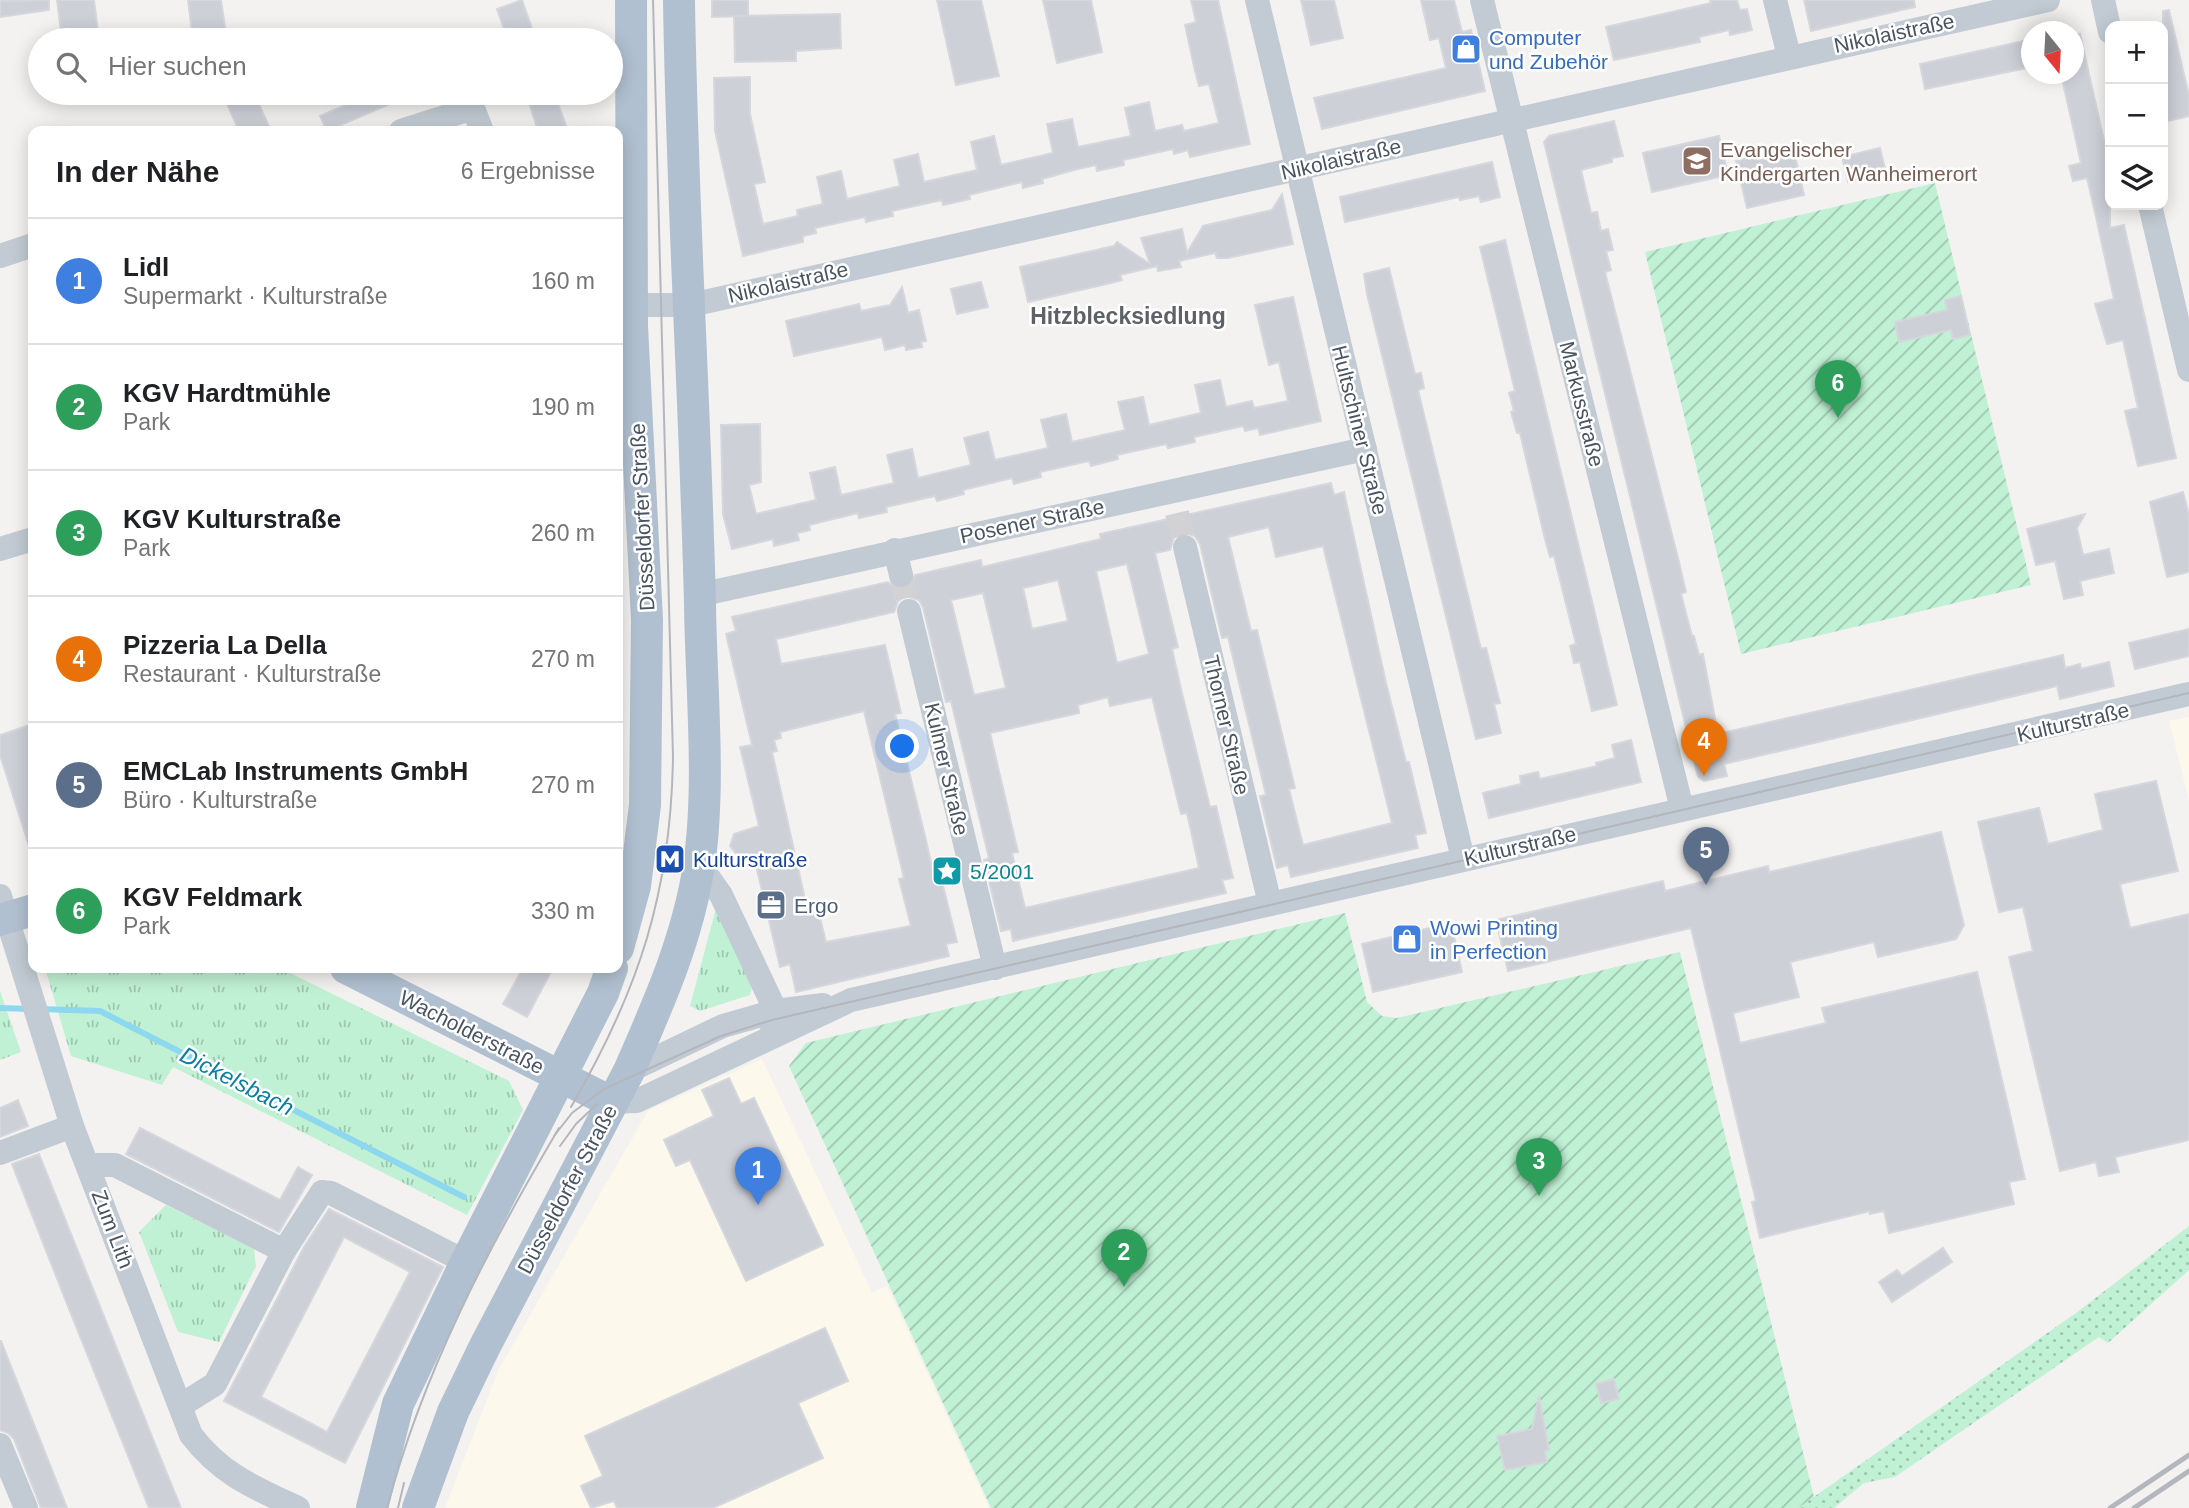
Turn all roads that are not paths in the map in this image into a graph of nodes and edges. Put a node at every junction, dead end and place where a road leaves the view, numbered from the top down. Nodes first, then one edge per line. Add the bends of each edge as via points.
1 (631, 0) edge
2 (678, 0) edge
3 (1257, 0) edge
4 (1482, 0) edge
5 (1775, 0) edge
6 (2048, 0) edge
7 (2103, 0) edge
8 (2108, 21) edge
9 (1789, 56) junction
10 (1511, 120) junction
11 (417, 126) edge
12 (480, 126) edge
13 (1296, 169) junction
14 (2151, 210) edge
15 (28, 248) edge
16 (0, 256) edge
17 (691, 305) junction
18 (625, 318) edge
19 (2189, 370) edge
20 (1365, 449) junction
21 (28, 541) edge
22 (1185, 547) tunnel mouth
23 (0, 549) edge
24 (895, 550) junction
25 (901, 575) tunnel mouth
26 (699, 595) junction
27 (909, 611) tunnel mouth
28 (2189, 694) edge
29 (1682, 808) junction
30 (1463, 859) junction
31 (699, 864) junction
32 (1270, 904) junction
33 (10, 911) edge
34 (623, 930) edge
35 (995, 968) junction
36 (356, 973) edge
37 (610, 973) edge
38 (844, 1003) junction
39 (775, 1011) junction
40 (765, 1041) junction
41 (629, 1071) junction
42 (561, 1077) junction
43 (611, 1102) junction
44 (72, 1126) junction
45 (0, 1153) edge
46 (88, 1165) junction
47 (284, 1251) junction
48 (466, 1262) junction
49 (180, 1406) junction
50 (0, 1445) edge
51 (26, 1508) edge
52 (298, 1508) edge
53 (372, 1508) edge
54 (418, 1508) edge

1 - 18 main road, Düsseldorfer Straße
2 - 17 main road, Düsseldorfer Straße
3 - 13 street, Hultschiner Straße
4 - 10 street, Markusstraße
5 - 9 street
6 - 9 street, Nikolaistraße
7 - 8 street
9 - 10 street, Nikolaistraße
10 - 13 street, Nikolaistraße
10 - 29 street, Markusstraße
11 - 12 street via 473,108
13 - 17 street, Nikolaistraße
13 - 20 street, Hultschiner Straße
14 - 19 street
15 - 16 street
17 - 18 street, Nikolaistraße
17 - 26 main road, Düsseldorfer Straße
18 - 34 main road, Düsseldorfer Straße via 647,620 645,805 635,886
20 - 24 street, Posener Straße via 1174,502
20 - 30 street, Hultschiner Straße
21 - 23 street
22 - 32 street, Thorner Straße
24 - 25 street
24 - 26 street, Posener Straße
26 - 31 main road, Düsseldorfer Straße via 703,780
27 - 35 street, Kulmer Straße
28 - 29 street, Kulturstraße
29 - 30 street, Kulturstraße
30 - 32 street, Kulturstraße
31 - 39 street via 720,895
31 - 41 main road, Düsseldorfer Straße via 671,973
32 - 35 street, Kulturstraße
33 - 44 street, Zum Lith via 26,987
35 - 38 street, Kulturstraße
36 - 42 main road, Wacholderstraße
37 - 42 main road
38 - 39 street, Kulturstraße
38 - 40 street, Kulturstraße
39 - 40 street
39 - 41 street, Kulturstraße via 723,1026
40 - 43 street, Kulturstraße via 637,1101
41 - 42 main road, Wacholderstraße
41 - 43 main road, Düsseldorfer Straße
42 - 43 main road, Wacholderstraße
42 - 48 main road
43 - 54 main road, Düsseldorfer Straße via 458,1401
44 - 45 street
44 - 46 street, Zum Lith
46 - 47 street via 116,1165
46 - 49 street, Zum Lith
47 - 48 street via 321,1192
47 - 49 street via 215,1384
48 - 53 main road via 398,1404
49 - 52 street, Zum Lith via 191,1435 210,1460
50 - 51 street

